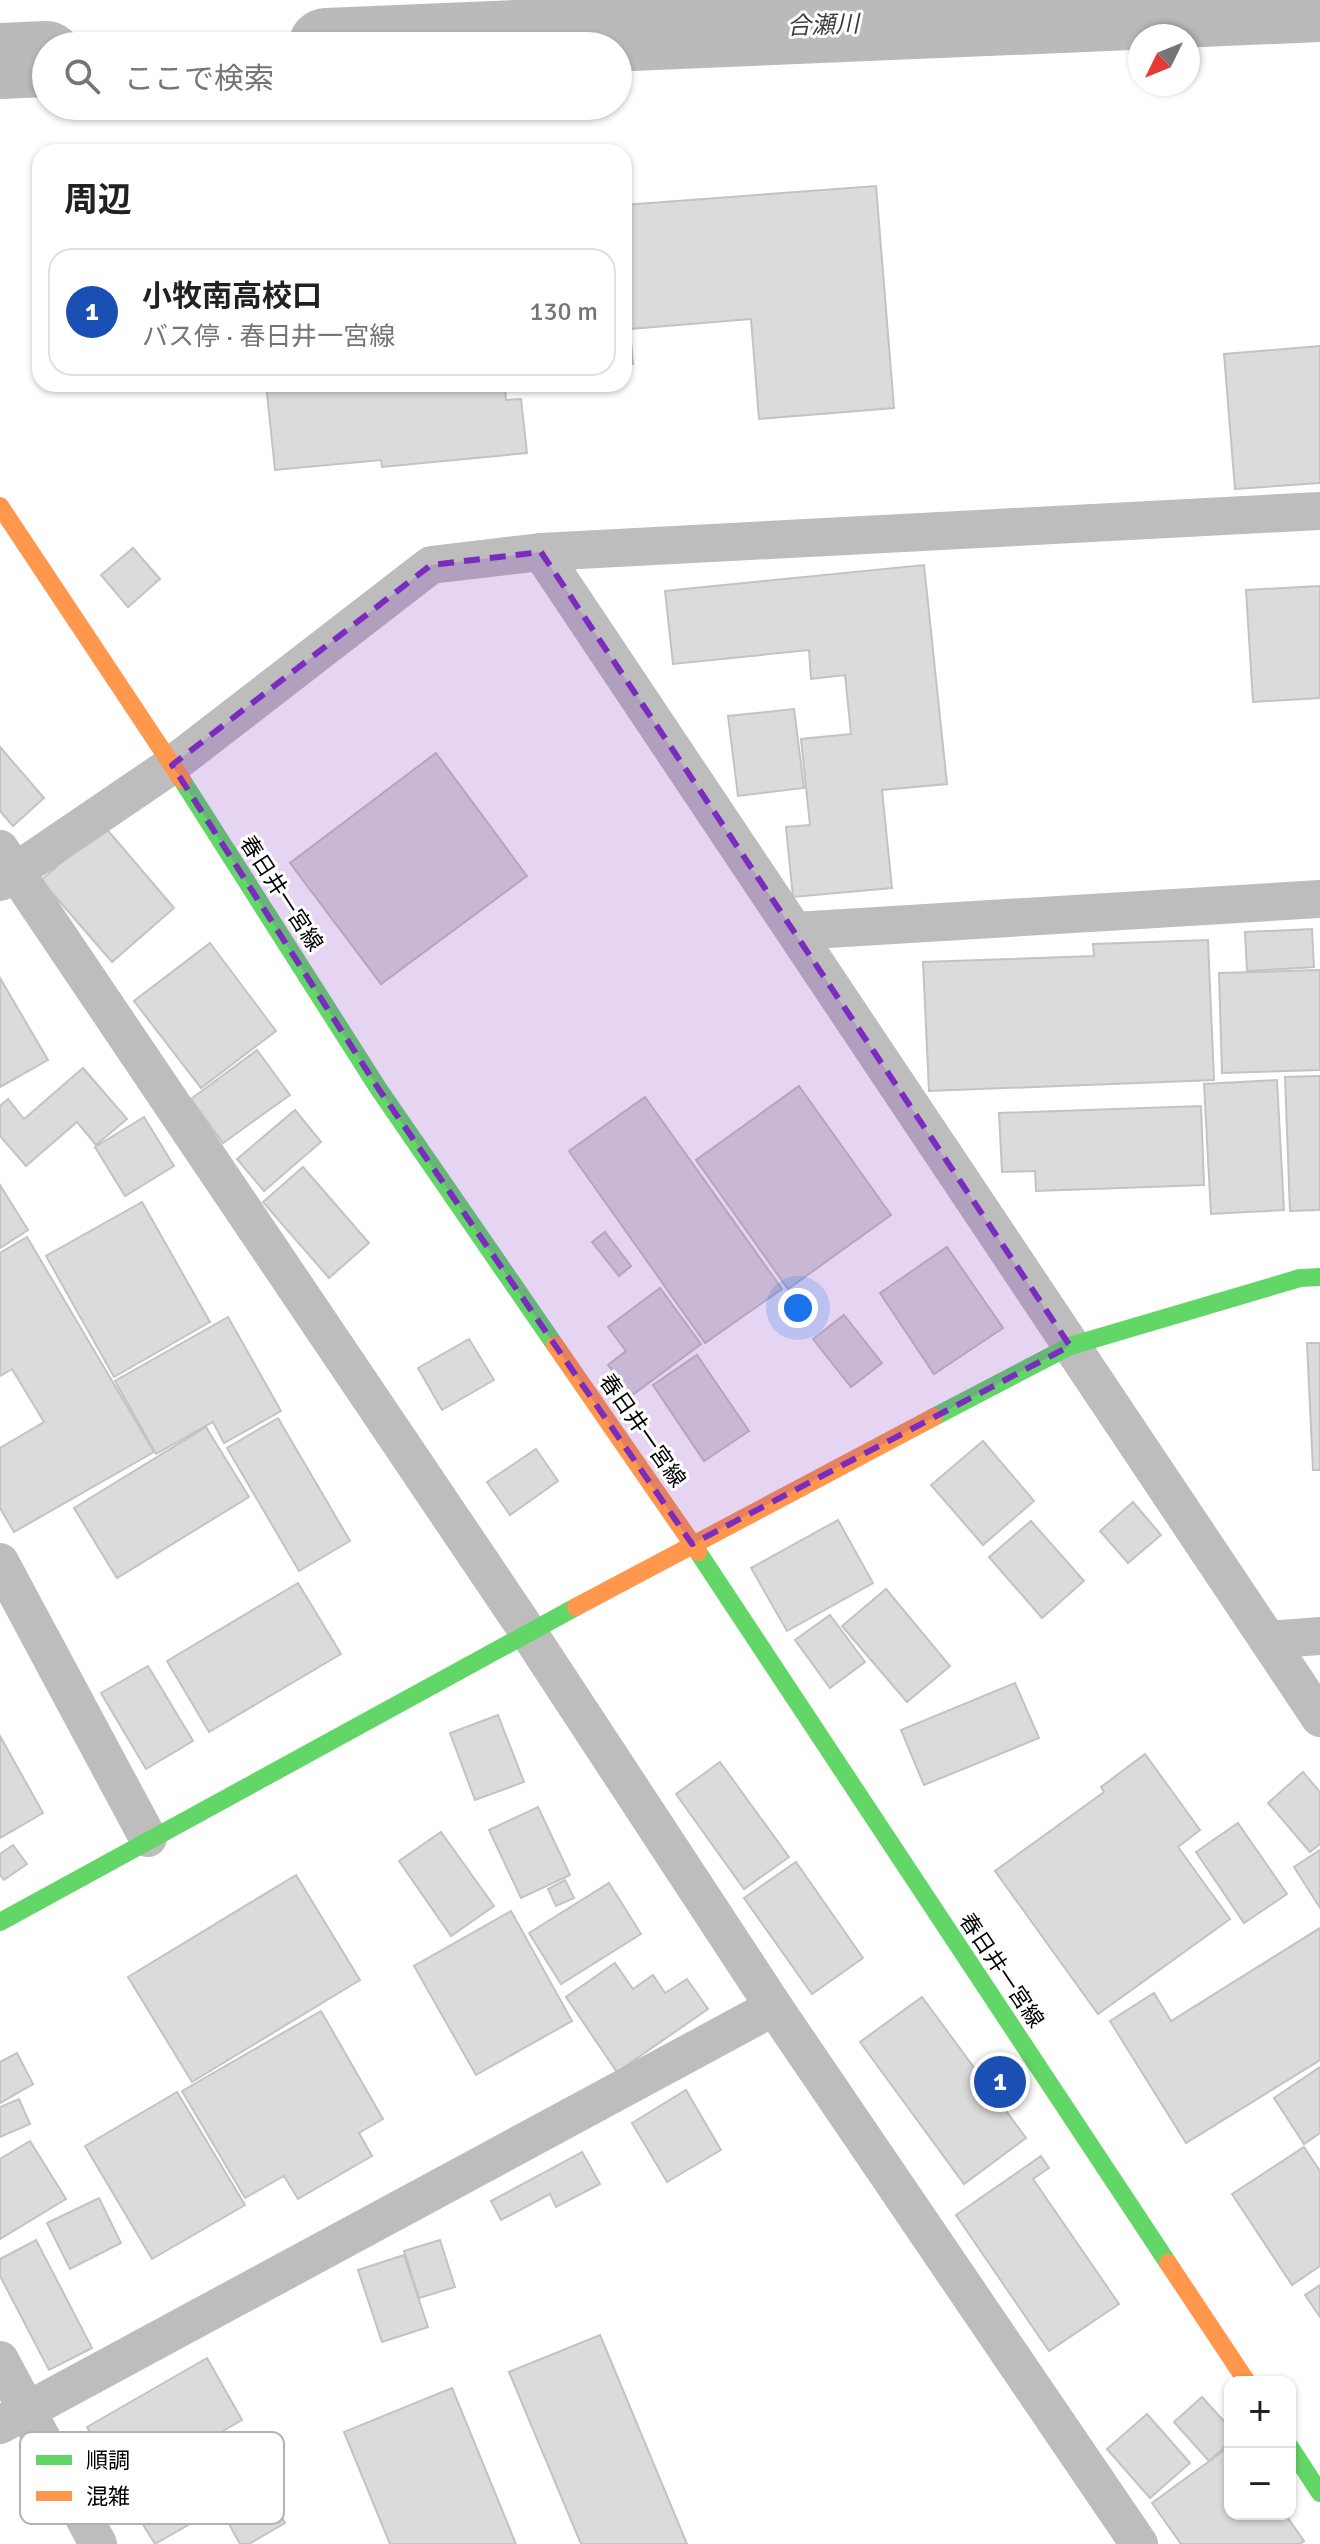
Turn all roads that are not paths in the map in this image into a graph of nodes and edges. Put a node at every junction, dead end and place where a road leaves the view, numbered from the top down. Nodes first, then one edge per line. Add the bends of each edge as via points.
1 (0, 506) edge
2 (1320, 511) edge
3 (541, 552) junction
4 (172, 765) junction
5 (5, 867) edge
6 (1320, 899) edge
7 (795, 931) junction
8 (1320, 1277) edge
9 (1070, 1346) junction
10 (692, 1544) junction
11 (0, 1562) edge
12 (530, 1635) junction
13 (1320, 1636) edge
14 (1269, 1640) junction
15 (1320, 1718) edge
16 (148, 1838) junction
17 (0, 1922) edge
18 (774, 2007) junction
19 (0, 2360) edge
20 (1243, 2376) edge
21 (13, 2417) edge
22 (1291, 2448) edge
23 (1320, 2493) edge
24 (85, 2524) edge
25 (98, 2544) edge
26 (1139, 2544) edge

1 - 4 main road, 春日井一宮線
2 - 3 street
3 - 4 street via 431,565
3 - 7 street
4 - 5 street
4 - 10 main road, 春日井一宮線 via 378,1088
5 - 12 street
6 - 7 street
7 - 9 street
8 - 9 main road via 1300,1278
9 - 10 main road
9 - 14 street
10 - 12 main road
10 - 20 main road, 春日井一宮線
11 - 16 street
12 - 16 main road
12 - 18 street
13 - 14 street
14 - 15 street
16 - 17 main road
18 - 21 street
18 - 26 street
19 - 21 street
22 - 23 main road
24 - 25 street

